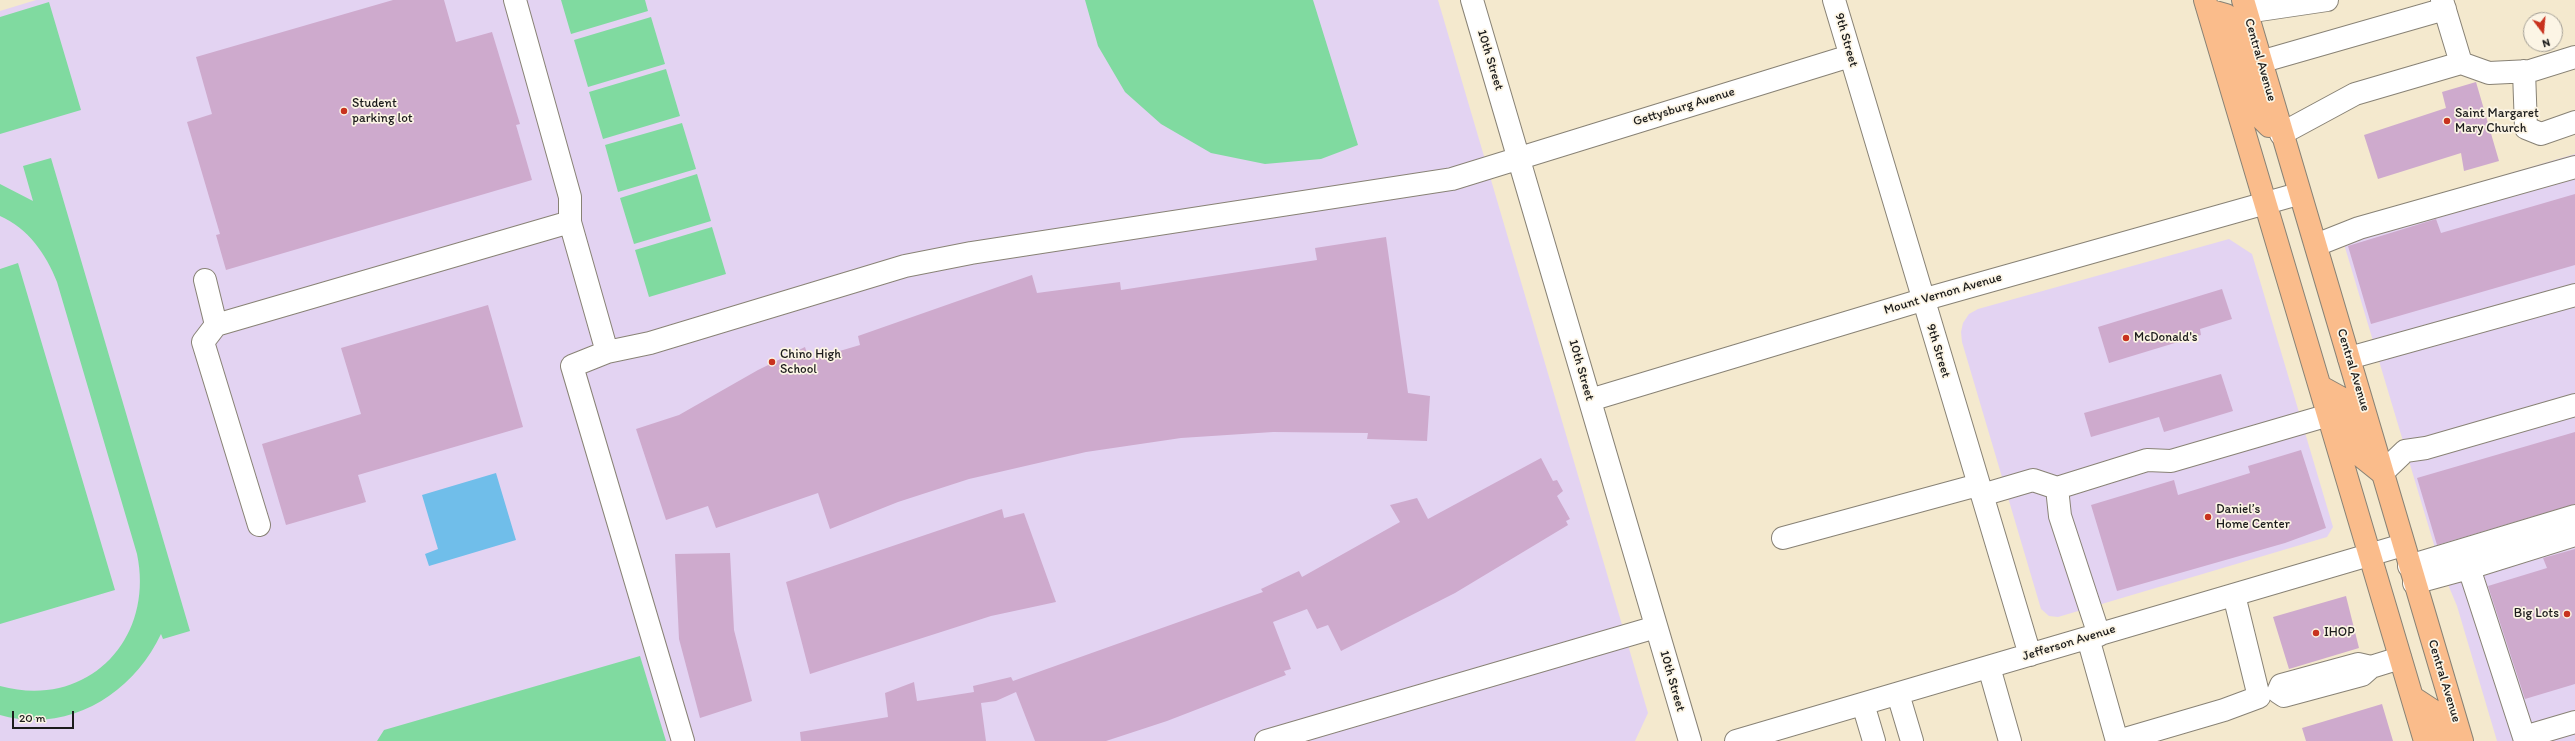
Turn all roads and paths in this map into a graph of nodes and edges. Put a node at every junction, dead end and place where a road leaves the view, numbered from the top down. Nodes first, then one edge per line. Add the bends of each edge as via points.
1 (515, 0) edge
2 (1472, 0) edge
3 (1834, 0) edge
4 (2327, 0) edge
5 (2444, 4) edge
6 (2207, 5) edge
7 (2244, 6) edge
8 (1850, 56) junction
9 (2575, 57) edge
10 (2260, 62) junction
11 (2461, 63) junction
12 (2524, 71) junction
13 (2575, 122) edge
14 (2281, 134) junction
15 (1519, 158) junction
16 (2575, 167) edge
17 (2298, 194) junction
18 (2264, 203) junction
19 (570, 222) junction
20 (2316, 244) junction
21 (205, 280) dead end
22 (2575, 295) edge
23 (1922, 300) junction
24 (216, 325) junction
25 (607, 352) junction
26 (2349, 358) junction
27 (2321, 387) junction
28 (1590, 400) junction
29 (2575, 405) edge
30 (2329, 415) junction
31 (2382, 473) junction
32 (2057, 488) junction
33 (1980, 490) junction
34 (2575, 516) edge
35 (259, 525) dead end
36 (2575, 536) edge
37 (1783, 538) dead end
38 (2403, 545) junction
39 (2369, 555) junction
40 (2469, 568) junction
41 (2412, 575) junction
42 (2234, 595) junction
43 (1656, 627) junction
44 (2094, 636) junction
45 (2030, 655) junction
46 (2400, 658) junction
47 (1989, 667) junction
48 (1898, 694) junction
49 (2269, 694) junction
50 (2412, 697) junction
51 (1863, 704) junction
52 (2575, 722) edge
53 (2524, 739) edge
54 (683, 741) edge
55 (1266, 741) edge
56 (1690, 741) edge
57 (1736, 741) edge
58 (1874, 741) edge
59 (1912, 741) edge
60 (2010, 741) edge
61 (2118, 741) edge
62 (2425, 741) edge
63 (2446, 741) edge
64 (2462, 741) edge

1 - 19 street via 570,197
2 - 15 street, 10th Street
3 - 8 street, 9th Street
4 - 7 street
5 - 10 street
5 - 11 street
6 - 14 main road via 2226,15 2262,119
6 - 18 main road
7 - 10 main road, Central Avenue
8 - 15 street, Gettysburg Avenue
8 - 23 street, 9th Street
9 - 12 street
10 - 14 main road, Central Avenue
11 - 12 street via 2489,73
11 - 14 street via 2355,94
12 - 13 street via 2526,128 2541,134
14 - 17 main road, Central Avenue
15 - 25 street, Gettysburg Avenue via 1452,179 971,253 905,266 650,343
15 - 28 street, 10th Street
16 - 20 street via 2359,228
17 - 18 street, Mount Vernon Avenue
17 - 20 main road, Central Avenue
18 - 23 street, Mount Vernon Avenue
18 - 27 main road
19 - 24 street
19 - 25 street
20 - 26 main road, Central Avenue
21 - 24 street
22 - 26 street
23 - 28 street, Mount Vernon Avenue
23 - 33 street, 9th Street
24 - 35 street via 204,342
25 - 54 street, Gettysburg Avenue via 572,366
26 - 31 main road, Central Avenue
27 - 30 main road
27 - 31 main road via 2341,398 2362,457
28 - 43 street, 10th Street
29 - 31 street via 2426,448 2405,451
30 - 32 street via 2171,461 2148,460
30 - 39 main road
31 - 38 main road, Central Avenue
32 - 33 street via 2033,480
32 - 44 street via 2060,516
33 - 37 street
33 - 45 street, 9th Street
34 - 41 street
36 - 40 street
38 - 39 street, Jefferson Avenue
38 - 41 main road, Central Avenue
39 - 42 street, Jefferson Avenue
39 - 46 main road
40 - 41 street
40 - 53 street
41 - 64 main road, Central Avenue
42 - 44 street, Jefferson Avenue
42 - 49 street
43 - 55 street
43 - 56 street, 10th Street
44 - 45 street, Jefferson Avenue
44 - 61 street
45 - 47 street, Jefferson Avenue
46 - 49 street via 2371,667 2362,675 2284,696
46 - 50 main road
47 - 48 street, Jefferson Avenue
47 - 60 street
48 - 51 street, Jefferson Avenue
48 - 59 street
49 - 61 street
50 - 62 main road
50 - 63 main road via 2438,714
51 - 57 street, Jefferson Avenue
51 - 58 street
52 - 53 street

